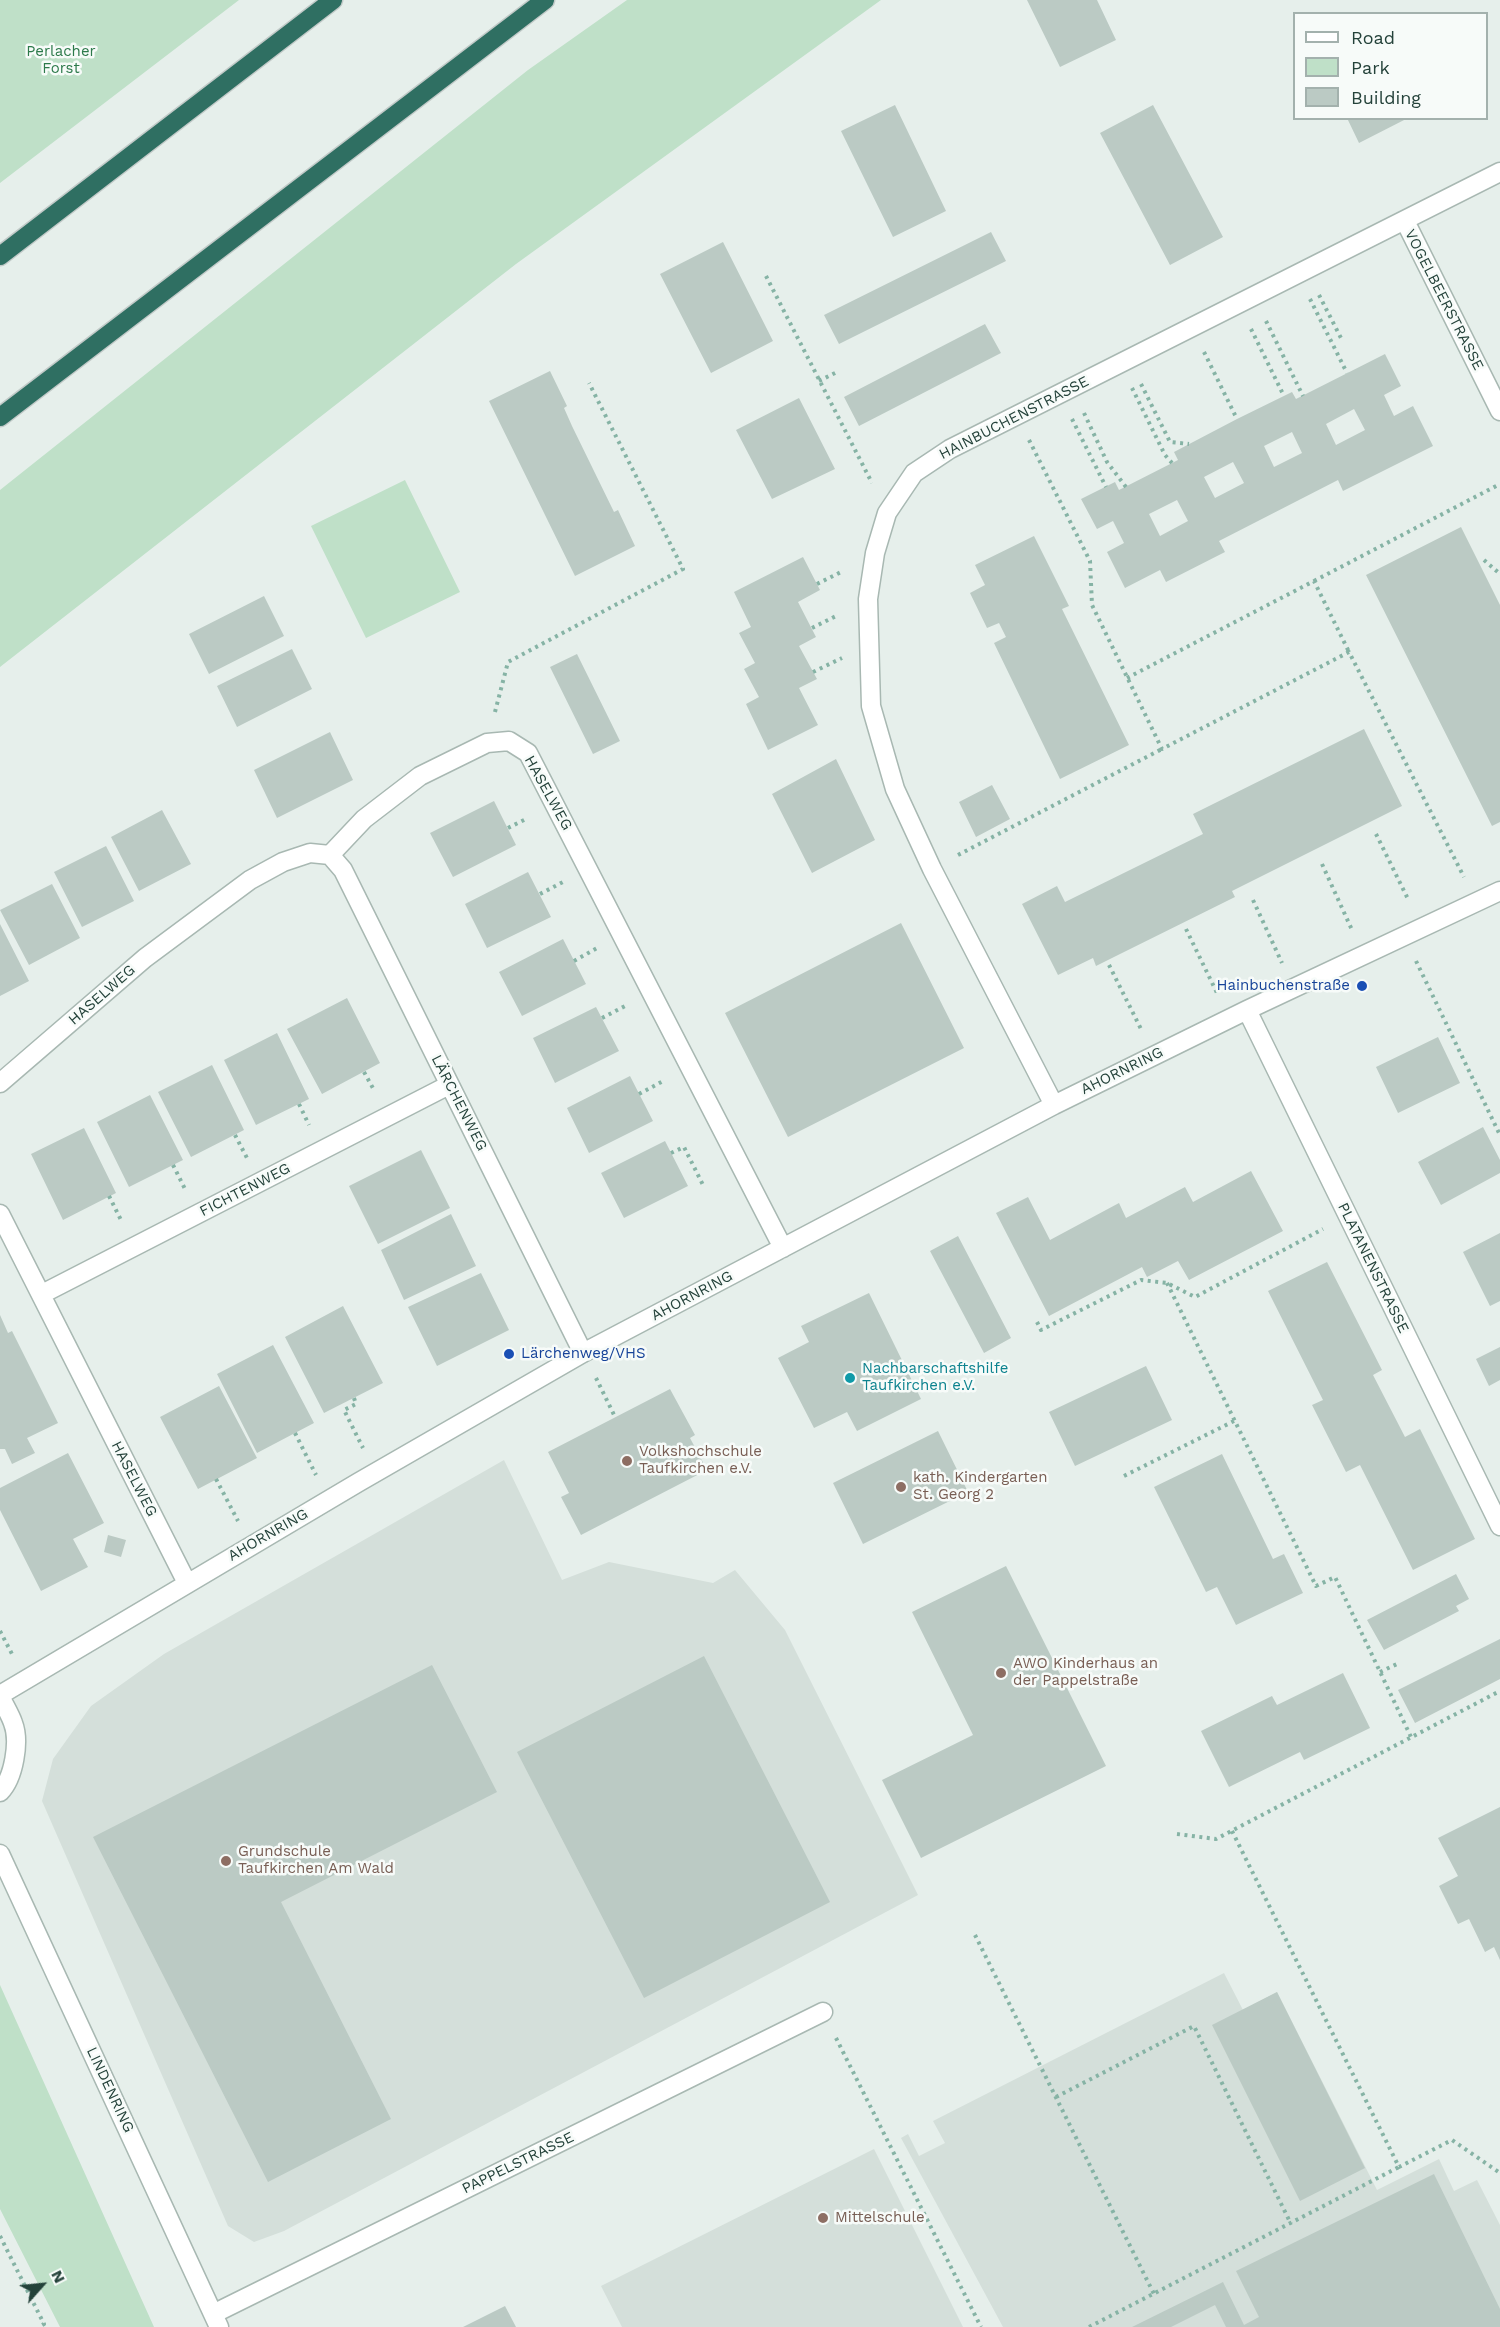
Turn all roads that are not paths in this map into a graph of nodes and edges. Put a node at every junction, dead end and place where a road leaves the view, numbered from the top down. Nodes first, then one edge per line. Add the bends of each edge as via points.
1 (333, 0) edge
2 (545, 0) edge
3 (1500, 172) edge
4 (1405, 221) junction
5 (0, 256) edge
6 (1500, 411) edge
7 (0, 417) edge
8 (330, 855) junction
9 (1500, 891) edge
10 (1247, 1010) junction
11 (0, 1083) edge
12 (449, 1085) junction
13 (1054, 1105) junction
14 (0, 1214) edge
15 (783, 1248) junction
16 (42, 1294) junction
17 (583, 1353) junction
18 (1500, 1526) edge
19 (187, 1583) junction
20 (0, 1695) edge
21 (0, 1792) edge
22 (0, 1854) edge
23 (823, 2012) road end
24 (216, 2320) edge

1 - 5 highway
2 - 7 highway
3 - 4 street, HAINBUCHENSTRASSE
4 - 6 street, VOGELBEERSTRASSE
4 - 13 street, HAINBUCHENSTRASSE via 950,449 914,473 887,513 875,553 868,599 871,706 895,789
8 - 11 street, HASELWEG via 310,853 250,880 145,958
8 - 12 street, LÄRCHENWEG via 343,870
8 - 15 street, HASELWEG via 364,819 420,776 487,742 510,741 528,753
9 - 10 street, AHORNRING
10 - 13 street, AHORNRING
10 - 18 street, PLATANENSTRASSE
12 - 16 street, FICHTENWEG
12 - 17 street, LÄRCHENWEG
13 - 15 street, AHORNRING
14 - 16 street, HASELWEG
15 - 17 street, AHORNRING
16 - 19 street, HASELWEG
17 - 19 street, AHORNRING
19 - 20 street, AHORNRING
20 - 21 street, AHORNRING via 14,1724 16,1758
22 - 24 street, LINDENRING
23 - 24 street, PAPPELSTRASSE

